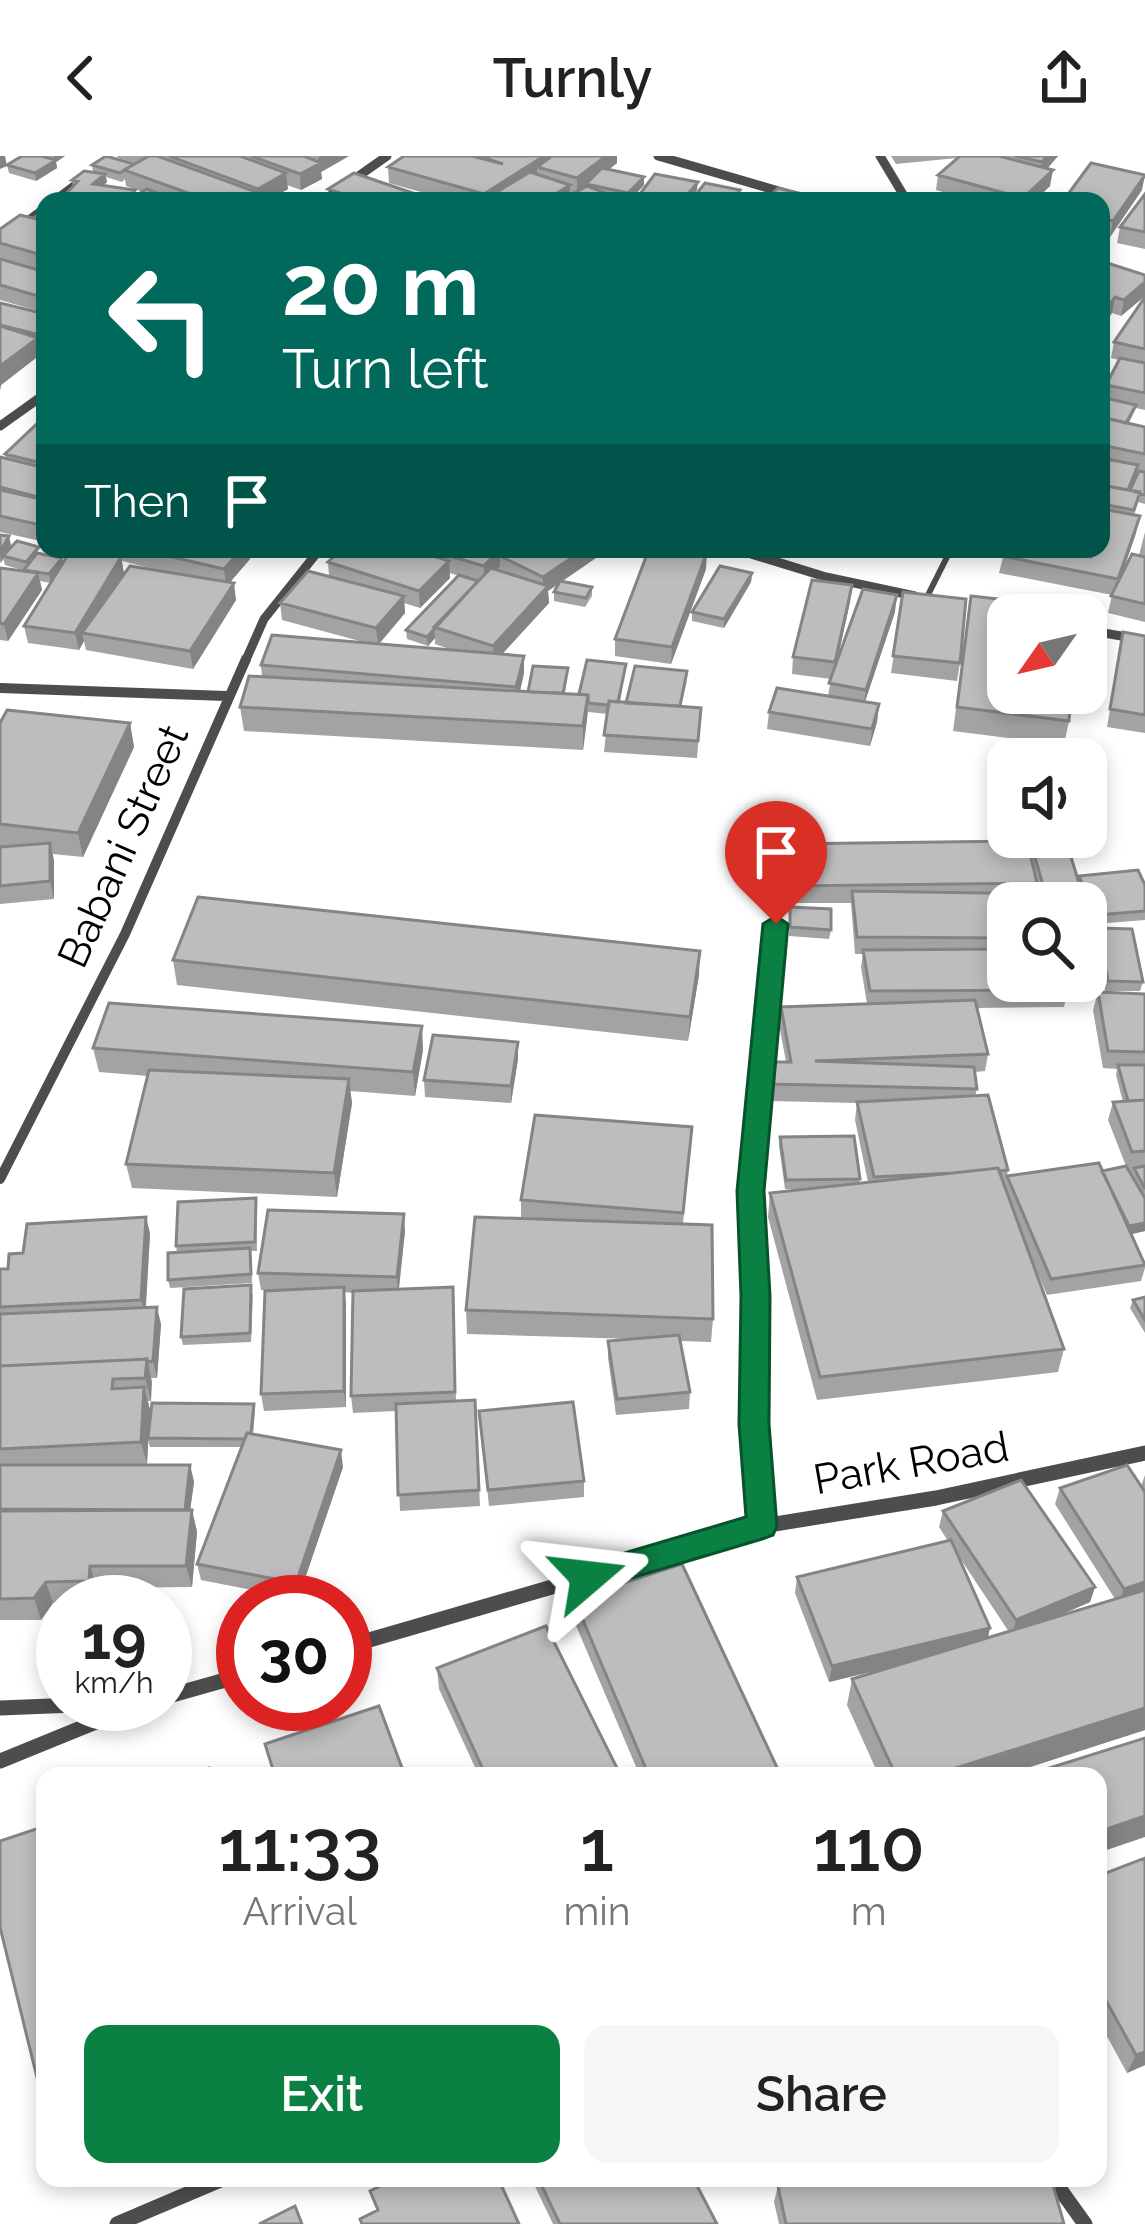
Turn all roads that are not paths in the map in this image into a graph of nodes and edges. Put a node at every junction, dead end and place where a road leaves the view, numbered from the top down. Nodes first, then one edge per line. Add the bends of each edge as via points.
1 (387, 156) edge
2 (658, 156) edge
3 (880, 156) edge
4 (98, 169) edge
5 (66, 192) edge
6 (336, 192) edge
7 (782, 192) edge
8 (902, 192) edge
9 (36, 215) edge
10 (0, 242) edge
11 (36, 401) edge
12 (0, 427) edge
13 (313, 558) edge
14 (764, 558) edge
15 (946, 558) edge
16 (926, 598) junction
17 (947, 603) edge
18 (1107, 634) edge
19 (1145, 640) edge
20 (0, 688) edge
21 (226, 696) junction
22 (776, 924) dead end
23 (0, 1179) edge
24 (1145, 1453) edge
25 (762, 1526) junction
26 (372, 1639) edge
27 (36, 1707) edge
28 (0, 1708) edge
29 (74, 1731) edge
30 (0, 1761) edge
31 (204, 2187) edge
32 (1058, 2187) edge
33 (117, 2224) edge
34 (1084, 2224) edge

1 - 6 street
2 - 7 street
3 - 8 street
4 - 5 street
9 - 10 street
11 - 12 street
13 - 21 street, Babani Street via 264,619
14 - 16 street
15 - 16 lane
16 - 17 street
18 - 19 street
20 - 21 street
21 - 23 street, Babani Street via 124,934
22 - 25 street via 750,1191
24 - 25 street, Park Road
25 - 26 street, Park Road
27 - 28 street
29 - 30 street
31 - 33 street
32 - 34 street

